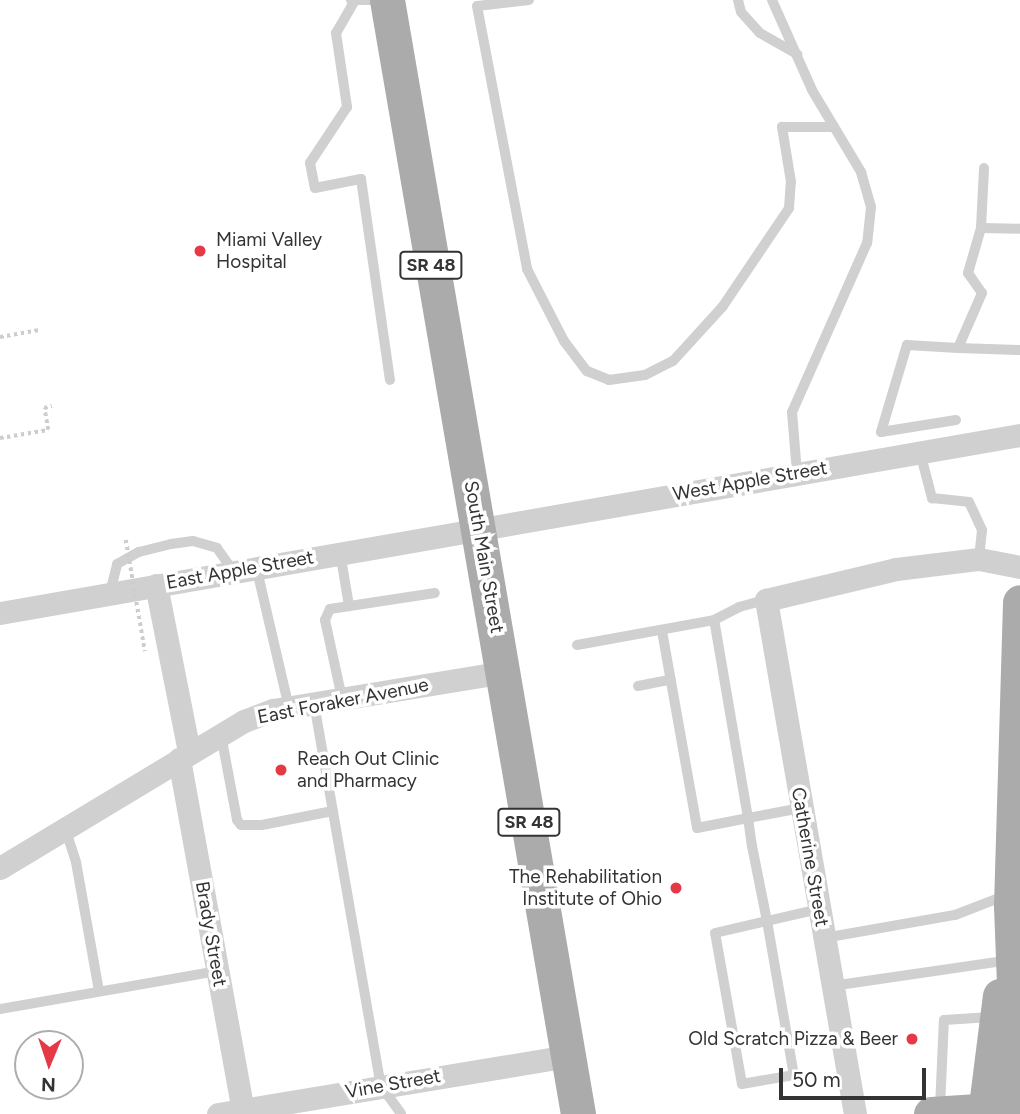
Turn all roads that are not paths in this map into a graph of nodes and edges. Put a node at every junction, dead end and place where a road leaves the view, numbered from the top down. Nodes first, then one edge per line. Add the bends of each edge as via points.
1 (373, 0) edge
2 (529, 0) edge
3 (738, 0) edge
4 (772, 0) edge
5 (364, 1) edge
6 (797, 54) junction
7 (834, 127) junction
8 (984, 168) dead end
9 (981, 228) junction
10 (1020, 229) edge
11 (958, 348) junction
12 (1020, 351) edge
13 (390, 380) dead end
14 (956, 421) dead end
15 (881, 432) junction
16 (1020, 435) edge
17 (920, 452) junction
18 (888, 457) junction
19 (797, 473) junction
20 (480, 530) junction
21 (340, 552) junction
22 (979, 559) junction
23 (256, 566) junction
24 (1020, 567) edge
25 (233, 571) junction
26 (156, 585) junction
27 (110, 593) junction
28 (435, 593) dead end
29 (766, 600) junction
30 (1020, 601) edge
31 (349, 606) junction
32 (0, 613) edge
33 (714, 620) junction
34 (662, 631) junction
35 (577, 645) dead end
36 (1019, 649) edge
37 (504, 672) junction
38 (670, 680) junction
39 (638, 686) dead end
40 (342, 698) junction
41 (314, 703) junction
42 (289, 708) junction
43 (1017, 733) edge
44 (220, 734) junction
45 (184, 755) junction
46 (801, 808) junction
47 (333, 811) junction
48 (748, 818) junction
49 (65, 828) junction
50 (0, 868) edge
51 (1011, 900) junction
52 (819, 909) junction
53 (767, 921) junction
54 (824, 938) junction
55 (218, 971) junction
56 (1013, 979) edge
57 (832, 986) junction
58 (99, 991) junction
59 (0, 1009) edge
60 (997, 1017) junction
61 (568, 1056) junction
62 (381, 1086) junction
63 (243, 1110) junction
64 (1006, 1111) edge
65 (935, 1113) edge
66 (218, 1114) edge
67 (401, 1114) edge
68 (578, 1114) edge
69 (855, 1114) edge

1 - 5 lane
2 - 7 lane via 477,6 527,269 564,341 587,371 610,380 645,375 673,361 723,306 789,208 790,171 782,127
3 - 6 lane via 741,12 760,33
4 - 6 lane
5 - 13 lane via 335,33 346,107 310,163 314,187 361,179
5 - 20 main road, South Main Street / SR 48 via 405,125
6 - 7 lane
7 - 19 lane via 862,172 871,207 867,243 792,412
8 - 9 lane
9 - 10 lane
9 - 11 lane via 968,273 982,293
11 - 12 lane
11 - 15 lane via 907,345
14 - 15 lane
15 - 18 lane
16 - 17 street, West Apple Street
17 - 18 street, West Apple Street
17 - 22 lane via 932,498 969,502 982,530
18 - 19 street, West Apple Street
19 - 20 street, West Apple Street
20 - 21 street, East Apple Street
20 - 37 main road, South Main Street / SR 48
21 - 23 street, East Apple Street
21 - 31 lane
22 - 24 street
22 - 29 street via 896,569
23 - 25 street, East Apple Street
23 - 42 lane
25 - 26 street, East Apple Street
25 - 27 lane via 217,548 204,542 171,544 128,556 117,564
26 - 27 street, East Apple Street
26 - 45 street, Brady Street
27 - 32 street, East Apple Street
28 - 31 lane
29 - 33 lane
29 - 46 street, Catherine Street
30 - 36 main road
31 - 40 lane via 331,609 325,620
33 - 34 lane
33 - 48 lane
34 - 35 lane
34 - 38 lane
36 - 43 main road
37 - 40 street, East Foraker Avenue
37 - 61 main road, South Main Street / SR 48
38 - 39 lane
38 - 48 lane via 697,828
40 - 41 street, East Foraker Avenue
41 - 42 street, East Foraker Avenue
41 - 47 lane
42 - 44 street, East Foraker Avenue via 244,720
43 - 51 main road
44 - 45 street, East Foraker Avenue
44 - 47 lane via 237,820 242,825
45 - 49 street, East Foraker Avenue
45 - 55 street, Brady Street
46 - 48 lane
46 - 52 street, Catherine Street
47 - 62 lane
48 - 53 lane
49 - 50 street, East Foraker Avenue
49 - 58 lane via 76,862
51 - 54 lane via 955,915
51 - 56 main road
52 - 53 lane
52 - 54 street, Catherine Street
53 - 53 lane via 715,933 742,1084 794,1075
54 - 57 street, Catherine Street
55 - 58 lane
55 - 63 street, Brady Street
56 - 57 lane
56 - 60 main road
56 - 64 main road
57 - 69 street, Catherine Street
58 - 59 lane
60 - 64 main road
60 - 65 lane via 944,1020
61 - 62 street, Vine Street
61 - 68 main road, South Main Street / SR 48
62 - 63 street, Vine Street
62 - 67 lane
63 - 66 street, Vine Street
64 - 65 main road

